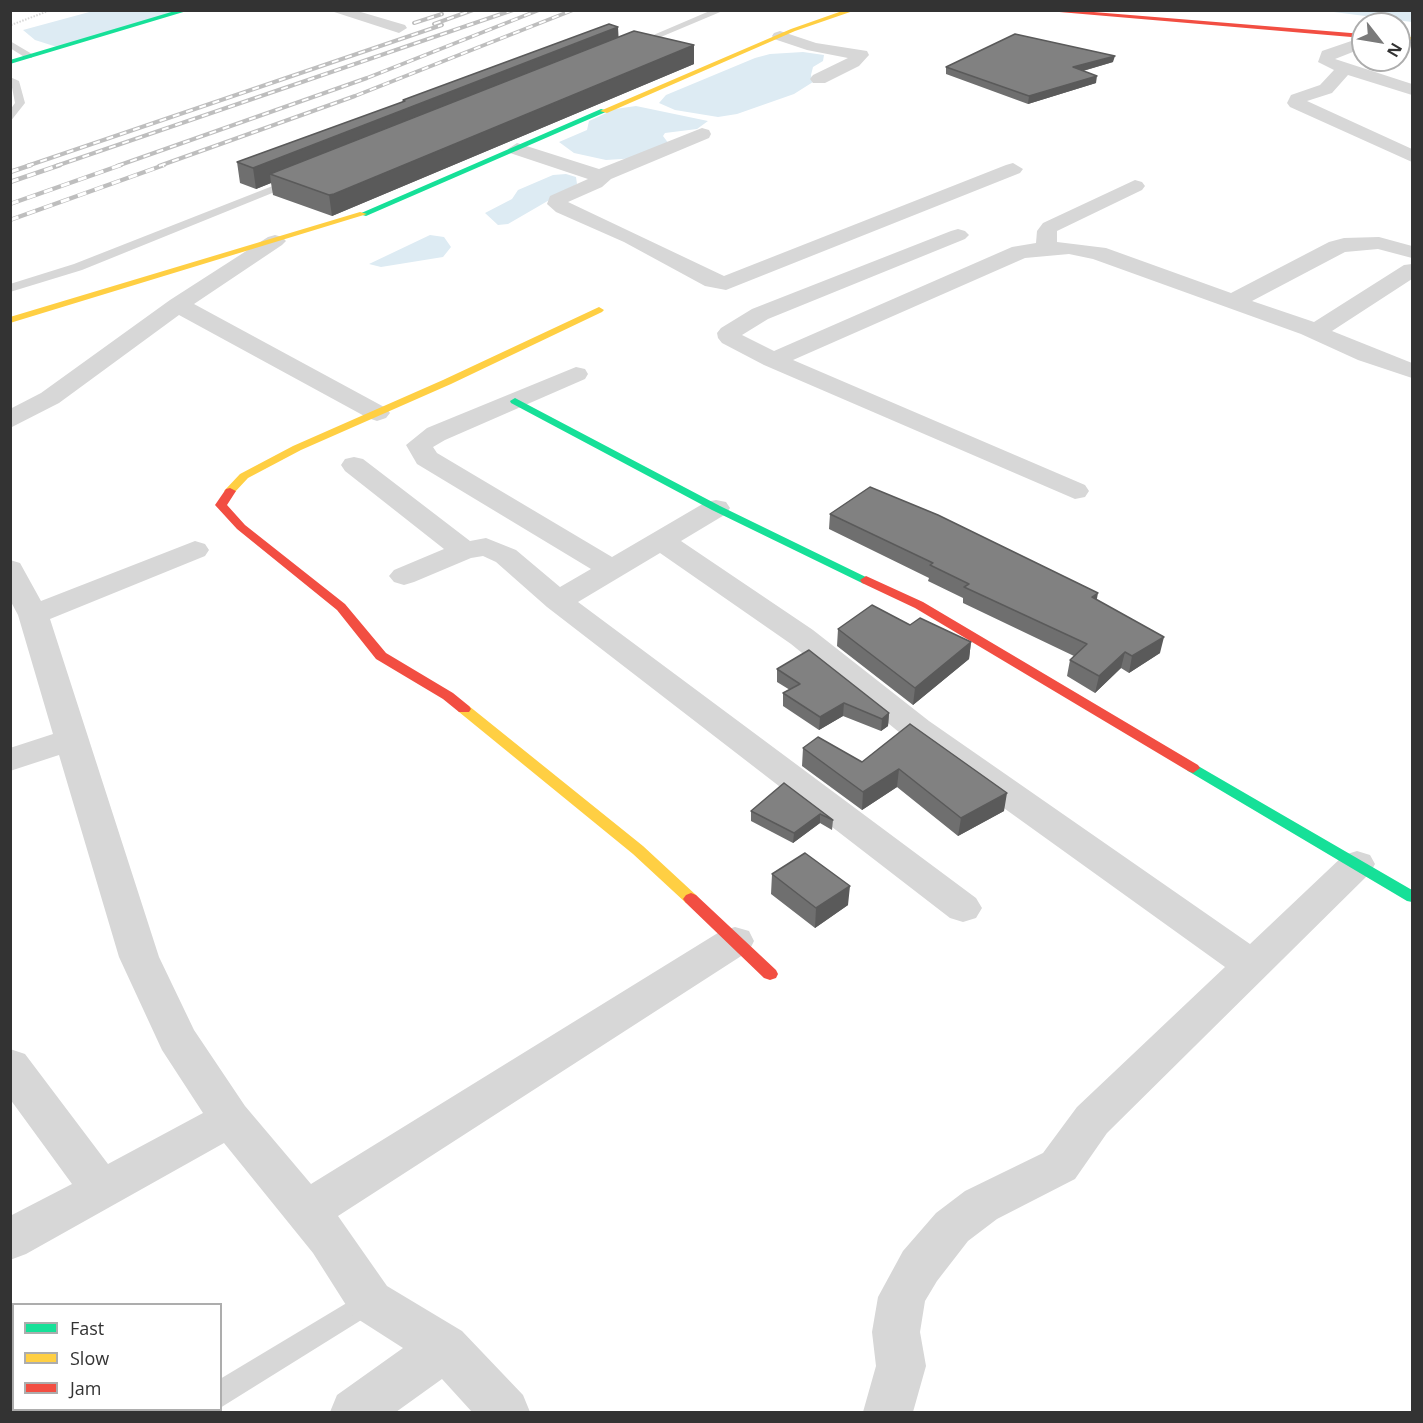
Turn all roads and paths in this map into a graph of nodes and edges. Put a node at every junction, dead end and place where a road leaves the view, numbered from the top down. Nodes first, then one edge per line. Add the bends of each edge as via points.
1 (51, 10) edge
2 (187, 10) edge
3 (335, 10) edge
4 (721, 10) edge
5 (853, 10) edge
6 (1039, 10) edge
7 (10, 25) edge
8 (399, 28) dead end
9 (1351, 35) edge
10 (780, 36) junction
11 (10, 44) edge
12 (1351, 47) edge
13 (621, 50) edge
14 (29, 56) junction
15 (10, 62) edge
16 (1344, 69) junction
17 (819, 79) dead end
18 (10, 80) edge
19 (1413, 90) edge
20 (10, 119) edge
21 (702, 134) dead end
22 (517, 149) junction
23 (1413, 156) edge
24 (1013, 169) dead end
25 (600, 176) junction
26 (300, 178) edge
27 (1135, 186) dead end
28 (958, 235) dead end
29 (275, 241) junction
30 (1046, 248) junction
31 (1413, 252) edge
32 (1413, 270) edge
33 (10, 288) edge
34 (1232, 302) junction
35 (178, 305) junction
36 (599, 310) dead end
37 (10, 320) edge
38 (1309, 329) junction
39 (773, 360) junction
40 (1413, 371) edge
41 (576, 374) dead end
42 (515, 401) junction
43 (377, 413) junction
44 (10, 420) edge
45 (354, 465) dead end
46 (1075, 491) dead end
47 (716, 508) junction
48 (661, 540) junction
49 (195, 550) dead end
50 (464, 551) junction
51 (10, 569) edge
52 (611, 569) junction
53 (404, 576) dead end
54 (558, 601) junction
55 (33, 615) junction
56 (72, 739) junction
57 (10, 760) edge
58 (1357, 864) junction
59 (1413, 897) edge
60 (963, 908) dead end
61 (735, 941) junction
62 (1251, 965) junction
63 (770, 974) dead end
64 (10, 1066) edge
65 (230, 1119) junction
66 (102, 1190) junction
67 (307, 1211) junction
68 (10, 1240) edge
69 (370, 1301) junction
70 (445, 1347) junction
71 (222, 1394) edge
72 (355, 1413) edge
73 (505, 1413) edge
74 (888, 1413) edge

1 - 7 path
2 - 14 street
3 - 8 street
4 - 13 lane
5 - 10 street
6 - 9 street
10 - 17 street via 861,55
10 - 22 street
11 - 14 lane
12 - 16 street via 1325,58
14 - 15 street
16 - 19 street
16 - 23 street via 1326,89 1303,96 1296,103
18 - 20 lane via 14,81 20,103
21 - 25 street
22 - 25 street
22 - 29 street via 349,220
24 - 25 street via 726,283 713,281 557,204 557,200 595,183
26 - 33 lane via 78,267
27 - 30 street via 1050,227
28 - 39 street via 760,314 729,333 733,341
29 - 35 street
29 - 37 street
30 - 34 street via 1098,253
30 - 39 street via 1020,252
31 - 34 street via 1379,243 1337,247
32 - 38 street via 1320,328
34 - 38 street
35 - 43 street
35 - 44 street via 50,398
36 - 43 street
38 - 40 street
39 - 46 street
41 - 42 street
42 - 47 street
42 - 52 street via 419,445 426,458
43 - 61 street via 244,476 226,495 221,505 225,512 341,607 381,656 448,696 638,850
45 - 50 street
47 - 48 street
47 - 58 street via 919,605
48 - 52 street
48 - 62 street via 802,637 917,729
49 - 55 street
50 - 53 street
50 - 54 street via 486,547 506,556
51 - 55 street
52 - 54 street
54 - 60 street
55 - 56 street
56 - 57 street
56 - 65 street via 139,957 177,1039
58 - 59 street
58 - 62 street
61 - 63 street
61 - 67 street
62 - 74 street via 1092,1120 1059,1166 981,1205 952,1227 920,1266 902,1297 896,1332 901,1366
64 - 66 street
65 - 66 street
65 - 67 street
66 - 68 street
67 - 69 street
69 - 70 street
69 - 71 lane
70 - 72 street
70 - 73 street

